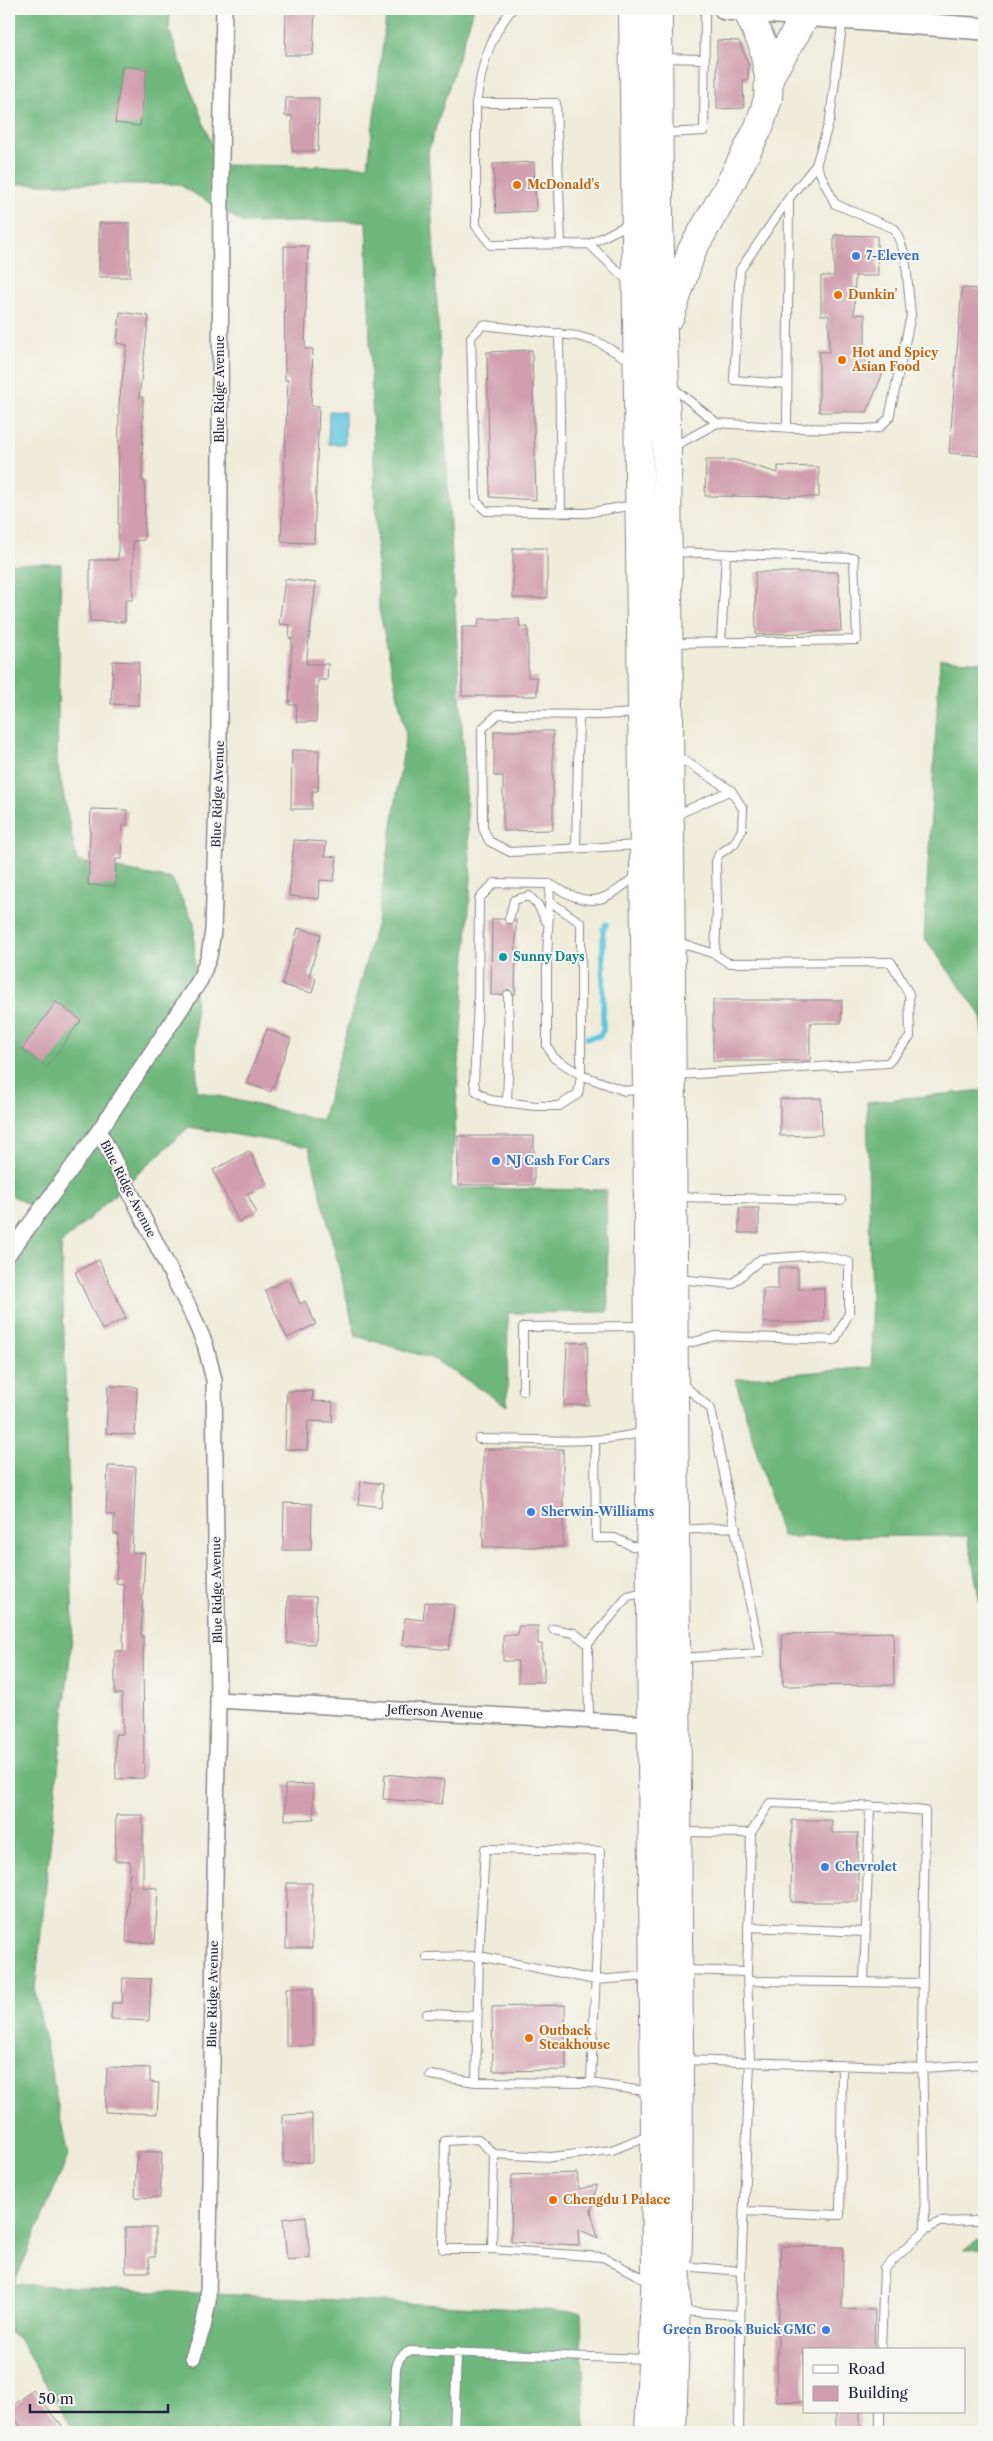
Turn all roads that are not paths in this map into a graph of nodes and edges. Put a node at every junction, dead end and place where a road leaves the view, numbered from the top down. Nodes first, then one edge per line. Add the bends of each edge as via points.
1 (224, 9) edge
2 (512, 9) edge
3 (633, 9) edge
4 (658, 9) edge
5 (705, 9) edge
6 (736, 10) edge
7 (806, 15) junction
8 (844, 18) junction
9 (984, 29) edge
10 (658, 58) junction
11 (705, 59) junction
12 (769, 77) junction
13 (476, 102) junction
14 (659, 133) junction
15 (816, 165) junction
16 (789, 198) junction
17 (635, 222) junction
18 (589, 244) junction
19 (561, 245) junction
20 (636, 288) junction
21 (559, 334) junction
22 (664, 342) junction
23 (637, 365) junction
24 (665, 381) junction
25 (787, 384) junction
26 (717, 423) junction
27 (787, 428) junction
28 (667, 451) junction
29 (639, 504) junction
30 (561, 513) junction
31 (668, 552) junction
32 (726, 554) junction
33 (721, 642) junction
34 (668, 643) junction
35 (642, 712) junction
36 (579, 715) junction
37 (669, 752) junction
38 (731, 790) junction
39 (670, 818) junction
40 (576, 847) junction
41 (643, 857) junction
42 (550, 884) junction
43 (549, 901) junction
44 (509, 919) dead end
45 (547, 924) junction
46 (670, 940) junction
47 (715, 954) junction
48 (508, 995) dead end
49 (581, 1075) junction
50 (671, 1075) junction
51 (646, 1088) junction
52 (507, 1103) junction
53 (98, 1131) junction
54 (672, 1196) junction
55 (841, 1200) dead end
56 (9, 1253) edge
57 (673, 1278) junction
58 (649, 1326) junction
59 (673, 1348) junction
60 (673, 1376) junction
61 (523, 1392) dead end
62 (649, 1431) junction
63 (479, 1439) dead end
64 (595, 1440) junction
65 (736, 1527) junction
66 (674, 1530) junction
67 (650, 1549) junction
68 (651, 1591) junction
69 (553, 1629) dead end
70 (588, 1644) junction
71 (675, 1658) junction
72 (218, 1700) junction
73 (589, 1721) junction
74 (652, 1724) junction
75 (870, 1806) junction
76 (677, 1832) junction
77 (751, 1833) junction
78 (748, 1927) junction
79 (866, 1932) junction
80 (479, 1956) junction
81 (427, 1957) dead end
82 (747, 1972) junction
83 (666, 1973) junction
84 (595, 1980) junction
85 (747, 1981) junction
86 (864, 1982) junction
87 (923, 1983) junction
88 (427, 2014) dead end
89 (478, 2016) junction
90 (679, 2060) junction
91 (750, 2062) junction
92 (984, 2064) edge
93 (842, 2065) junction
94 (923, 2068) junction
95 (430, 2075) dead end
96 (476, 2082) junction
97 (591, 2083) junction
98 (655, 2092) junction
99 (655, 2133) junction
100 (494, 2154) junction
101 (744, 2211) junction
102 (984, 2219) edge
103 (925, 2230) junction
104 (492, 2249) junction
105 (677, 2266) junction
106 (741, 2271) junction
107 (656, 2285) junction
108 (676, 2311) junction
109 (740, 2315) junction
110 (881, 2348) edge
111 (457, 2352) junction
112 (193, 2357) dead end
113 (652, 2359) junction
114 (880, 2414) edge
115 (393, 2432) edge
116 (454, 2432) edge
117 (648, 2432) edge
118 (672, 2432) edge
119 (738, 2432) edge
120 (880, 2432) edge

1 - 53 street, Blue Ridge Avenue via 220,735 213,931 209,956 200,980
2 - 13 lane via 492,38 482,64
3 - 17 highway
4 - 10 highway
5 - 11 lane
6 - 7 street
6 - 12 highway via 763,45
7 - 8 street
7 - 12 highway
8 - 9 street via 922,20
8 - 15 lane via 830,119
10 - 11 lane
10 - 14 highway
11 - 14 lane via 704,131
12 - 22 highway via 768,99 759,127 692,250 679,284
13 - 19 lane via 476,226 491,245
13 - 19 lane via 556,103
14 - 22 highway
15 - 16 lane
15 - 27 lane via 835,204 896,229 905,255 911,315 889,418 879,428
16 - 25 lane
16 - 25 lane via 740,270 734,380
17 - 18 lane
17 - 20 highway
18 - 19 lane
18 - 20 lane
20 - 23 highway
21 - 23 lane via 598,342
21 - 30 lane
21 - 30 lane via 483,325 472,337 476,500 486,511
22 - 24 highway
23 - 29 highway
24 - 26 lane
24 - 28 highway
25 - 27 lane
26 - 27 lane
26 - 28 lane
28 - 31 highway
29 - 30 lane via 586,513
29 - 35 highway
31 - 32 lane
31 - 34 highway
32 - 33 lane
32 - 33 lane via 854,558 857,640
33 - 34 lane
34 - 37 highway
35 - 36 lane
35 - 41 highway
36 - 40 lane
36 - 40 lane via 498,714 482,729 482,828 489,841 510,852
37 - 38 lane
37 - 39 highway
38 - 39 lane
38 - 47 lane via 743,808 742,830 734,844 719,854 716,862
39 - 46 highway
40 - 41 lane
41 - 42 lane via 602,900 588,901 566,894
41 - 51 highway
42 - 43 lane
42 - 52 lane via 494,883 479,899 474,1082 476,1091 490,1100
43 - 45 lane
43 - 49 lane via 581,923
44 - 45 lane via 514,900 529,896 538,905
45 - 49 lane via 547,1046 554,1058
46 - 47 lane
46 - 50 highway
47 - 50 lane via 728,963 891,962 909,994 910,1037 888,1063
48 - 52 lane
49 - 51 lane via 625,1091
49 - 52 lane via 578,1094 559,1106
50 - 54 highway
51 - 58 highway
53 - 56 street
53 - 72 street, Blue Ridge Avenue via 191,1312 205,1344 214,1380
54 - 55 lane
54 - 57 highway
57 - 59 highway
57 - 59 lane via 732,1284 762,1259 820,1255 849,1262 850,1313 835,1340 716,1336
58 - 61 lane via 523,1328
58 - 62 highway
59 - 60 highway
60 - 65 lane via 710,1409
60 - 66 highway
62 - 64 lane
62 - 67 highway
63 - 64 lane
64 - 67 lane via 596,1538 615,1538 632,1546
65 - 66 lane
65 - 71 lane via 760,1653
66 - 71 highway
67 - 68 highway
68 - 70 lane via 628,1596
68 - 74 highway
69 - 70 lane via 574,1633
70 - 73 lane
71 - 76 highway
72 - 73 street, Jefferson Avenue
72 - 112 street, Blue Ridge Avenue via 208,2301
73 - 74 street, Jefferson Avenue
74 - 83 highway
75 - 77 lane via 770,1803
75 - 79 lane
75 - 87 lane via 925,1811
76 - 77 lane
76 - 83 highway
77 - 78 lane
78 - 79 lane
78 - 82 lane
79 - 86 lane
80 - 81 lane
80 - 84 lane
80 - 84 lane via 485,1849 600,1851
80 - 89 lane
82 - 83 lane
82 - 85 lane
83 - 84 lane
83 - 90 highway
83 - 98 highway
84 - 97 lane
85 - 86 lane
85 - 91 lane
86 - 87 lane
87 - 94 lane
88 - 89 lane
89 - 96 lane
90 - 91 lane
90 - 105 highway
91 - 93 lane
91 - 101 lane
92 - 94 lane
93 - 94 lane
93 - 101 lane via 840,2215
94 - 103 lane
95 - 96 lane
96 - 97 lane
97 - 98 lane
98 - 99 highway
99 - 100 lane via 612,2150 551,2157
99 - 107 highway
100 - 104 lane
100 - 104 lane via 478,2139 445,2141 443,2249
101 - 106 lane
102 - 103 lane via 940,2222
103 - 110 lane via 884,2269
104 - 107 lane via 603,2257
105 - 106 lane
105 - 108 highway
106 - 109 lane
107 - 113 highway
108 - 109 lane
108 - 118 highway
109 - 119 lane
111 - 113 lane
111 - 115 lane via 419,2350 403,2354 398,2360
111 - 116 lane
113 - 117 highway
114 - 120 lane

